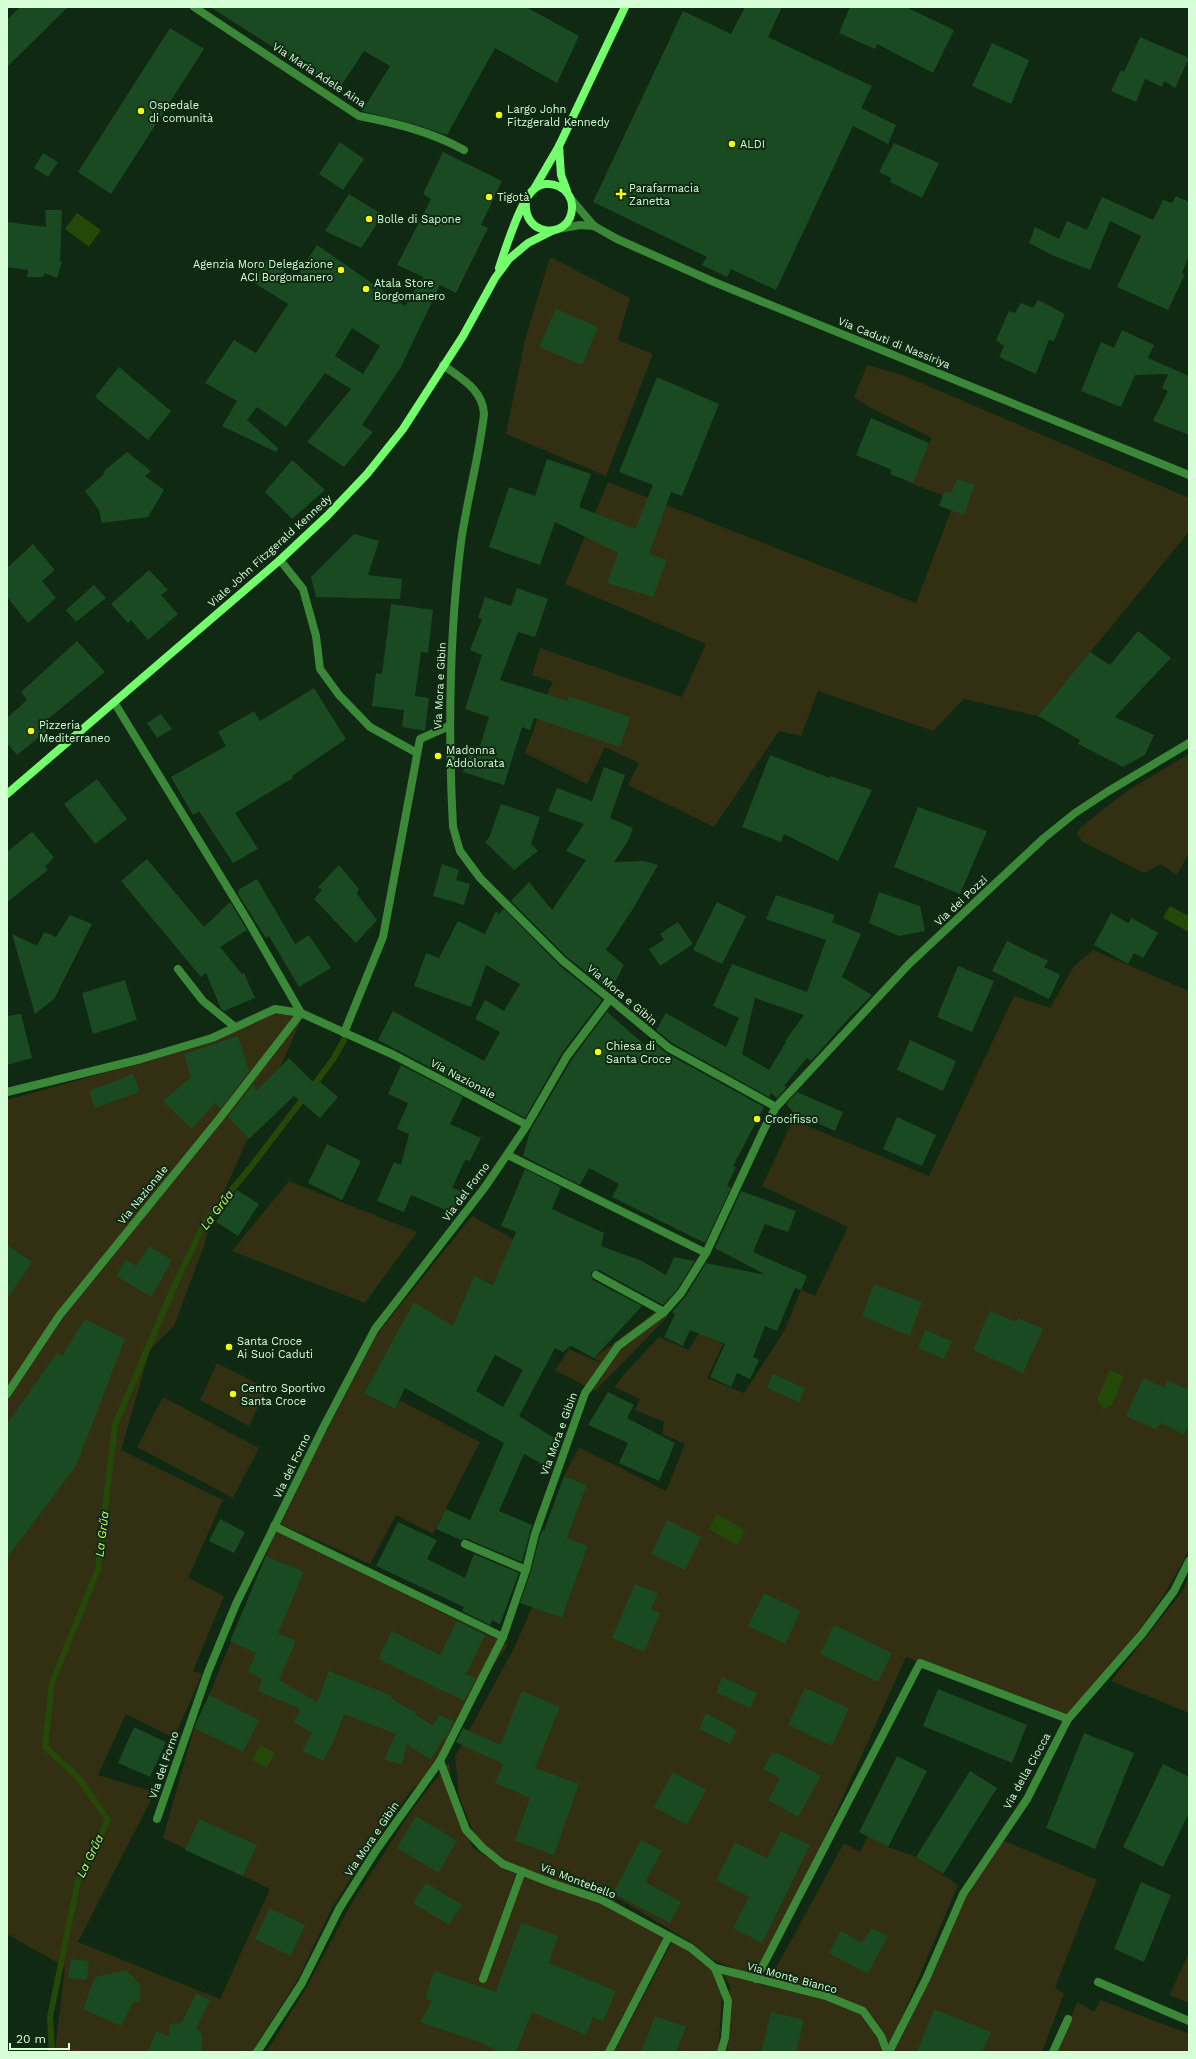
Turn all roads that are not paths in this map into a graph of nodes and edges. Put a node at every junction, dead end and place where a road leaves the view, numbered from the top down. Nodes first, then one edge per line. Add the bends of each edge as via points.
1 (194, 7) edge
2 (625, 7) edge
3 (559, 146) junction
4 (464, 150) dead end
5 (533, 189) junction
6 (569, 196) junction
7 (526, 201) junction
8 (594, 226) junction
9 (555, 230) junction
10 (495, 278) junction
11 (443, 365) junction
12 (1189, 475) edge
13 (280, 560) junction
14 (114, 702) junction
15 (449, 726) junction
16 (1189, 743) edge
17 (417, 753) junction
18 (7, 794) edge
19 (178, 970) dead end
20 (610, 999) junction
21 (301, 1013) junction
22 (235, 1027) junction
23 (344, 1032) junction
24 (7, 1092) edge
25 (776, 1107) junction
26 (527, 1125) junction
27 (508, 1155) junction
28 (706, 1253) junction
29 (596, 1275) dead end
30 (664, 1312) junction
31 (7, 1394) edge
32 (274, 1526) junction
33 (465, 1544) dead end
34 (1189, 1561) edge
35 (526, 1570) junction
36 (504, 1637) junction
37 (1068, 1719) junction
38 (440, 1761) junction
39 (157, 1819) dead end
40 (522, 1871) junction
41 (669, 1936) junction
42 (715, 1968) junction
43 (483, 1979) dead end
44 (756, 1979) junction
45 (1098, 1982) dead end
46 (1068, 2019) dead end
47 (1189, 2021) edge
48 (257, 2052) edge
49 (609, 2052) edge
50 (722, 2052) edge
51 (888, 2052) edge
52 (1053, 2052) edge

1 - 4 street, Via Maria Adele Aina via 359,116 386,121 445,139
2 - 3 main road, Viale John Fitzgerald Kennedy
3 - 5 main road, Viale John Fitzgerald Kennedy
3 - 6 main road, Viale John Fitzgerald Kennedy via 561,176
5 - 6 main road via 540,185 554,184
5 - 7 main road, Viale John Fitzgerald Kennedy
6 - 8 street, Via Caduti di Nassiriya
6 - 9 main road, Viale John Fitzgerald Kennedy via 572,206 569,220
7 - 9 main road via 527,216 531,223 537,228
7 - 10 main road, Viale John Fitzgerald Kennedy
8 - 9 street, Via Caduti di Nassiriya via 580,225
8 - 12 street, Via Caduti di Nassiriya via 617,239 714,282
9 - 10 main road, Viale John Fitzgerald Kennedy via 528,243 509,258
10 - 11 main road, Viale John Fitzgerald Kennedy via 464,336
11 - 13 main road, Viale John Fitzgerald Kennedy via 403,429 367,474
11 - 15 street, Via Mora e Gibin via 478,392 484,405 461,542
13 - 14 main road, Viale John Fitzgerald Kennedy
13 - 17 street via 303,589 316,636 320,669 339,695 370,727
14 - 18 main road, Viale John Fitzgerald Kennedy
14 - 21 street
15 - 17 street via 420,739
15 - 20 street, Via Mora e Gibin via 453,826 460,851 480,878 563,961
16 - 25 street, Via dei Pozzi via 1107,792 1044,838 909,964
17 - 23 street via 383,937
19 - 22 street via 203,1001
20 - 25 street, Via Mora e Gibin via 669,1048
20 - 26 street, Via del Forno via 567,1056
21 - 22 street, Via Nazionale via 275,1009
21 - 23 street, Via Nazionale
21 - 31 street, Via Nazionale via 59,1316
22 - 24 street, Via Nazionale via 212,1038 141,1059
23 - 26 street, Via Nazionale via 394,1055
25 - 28 street, Via Mora e Gibin
26 - 27 street, Via del Forno
27 - 28 street
27 - 32 street, Via del Forno via 375,1330
28 - 30 street, Via Mora e Gibin via 681,1293
29 - 30 street
30 - 35 street, Via Mora e Gibin via 618,1346 585,1394 562,1453
32 - 36 street
32 - 39 street, Via del Forno via 236,1604 208,1672
33 - 35 street
34 - 37 street, Via della Ciocca via 1170,1598
35 - 36 street, Via Mora e Gibin
36 - 38 street, Via Mora e Gibin
37 - 44 street via 920,1663
37 - 51 street, Via della Ciocca via 1027,1799 963,1894 926,1978
38 - 40 street, Via Montebello via 466,1830 503,1864
38 - 48 street, Via Mora e Gibin via 375,1852 339,1909 302,1983
40 - 41 street, Via Montebello via 602,1900
40 - 43 street
41 - 42 street, Via Montebello via 691,1948
41 - 49 street
42 - 44 street, Via Monte Bianco
42 - 50 street, Via Montebello via 728,2002
44 - 51 street, Via Monte Bianco via 826,1996 863,2011 881,2036
45 - 47 street
46 - 52 street

